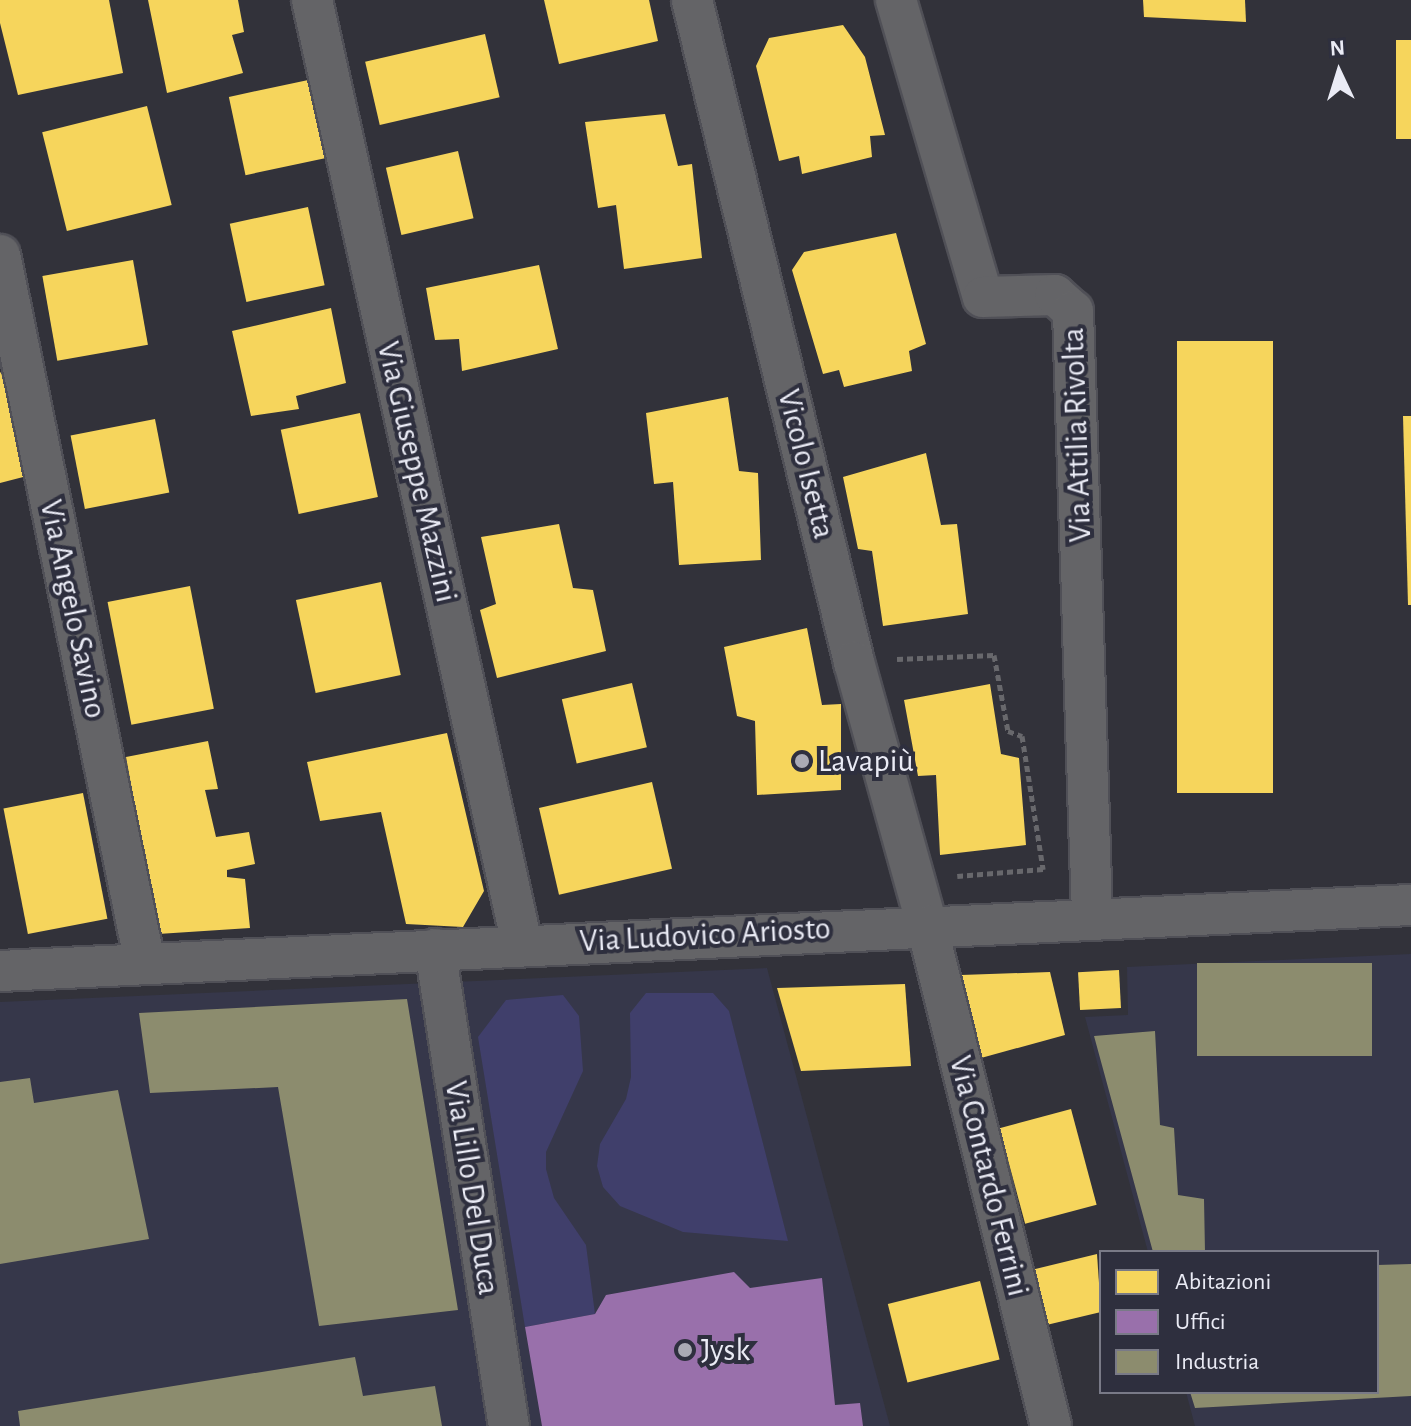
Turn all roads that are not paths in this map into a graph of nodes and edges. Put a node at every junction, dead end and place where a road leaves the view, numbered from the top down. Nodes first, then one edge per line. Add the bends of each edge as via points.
1 (312, 0) edge
2 (692, 0) edge
3 (896, 0) edge
4 (0, 255) edge
5 (1411, 905) edge
6 (1092, 917) junction
7 (927, 926) junction
8 (522, 944) junction
9 (435, 949) junction
10 (145, 963) junction
11 (0, 971) edge
12 (509, 1426) edge
13 (1051, 1426) edge

1 - 8 street, Via Giuseppe Mazzini
2 - 7 street, Vicolo Isetta via 854,662
3 - 6 street, Via Attilia Rivolta via 983,297 1055,295 1073,311
4 - 10 street, Via Angelo Savino
5 - 6 street, Via Ludovico Ariosto
6 - 7 street, Via Ludovico Ariosto
7 - 8 street, Via Ludovico Ariosto
7 - 13 street, Via Contardo Ferrini
8 - 9 street, Via Ludovico Ariosto
9 - 10 street, Via Ludovico Ariosto
9 - 12 street, Via Lillo Del Duca
10 - 11 street, Via Ludovico Ariosto

